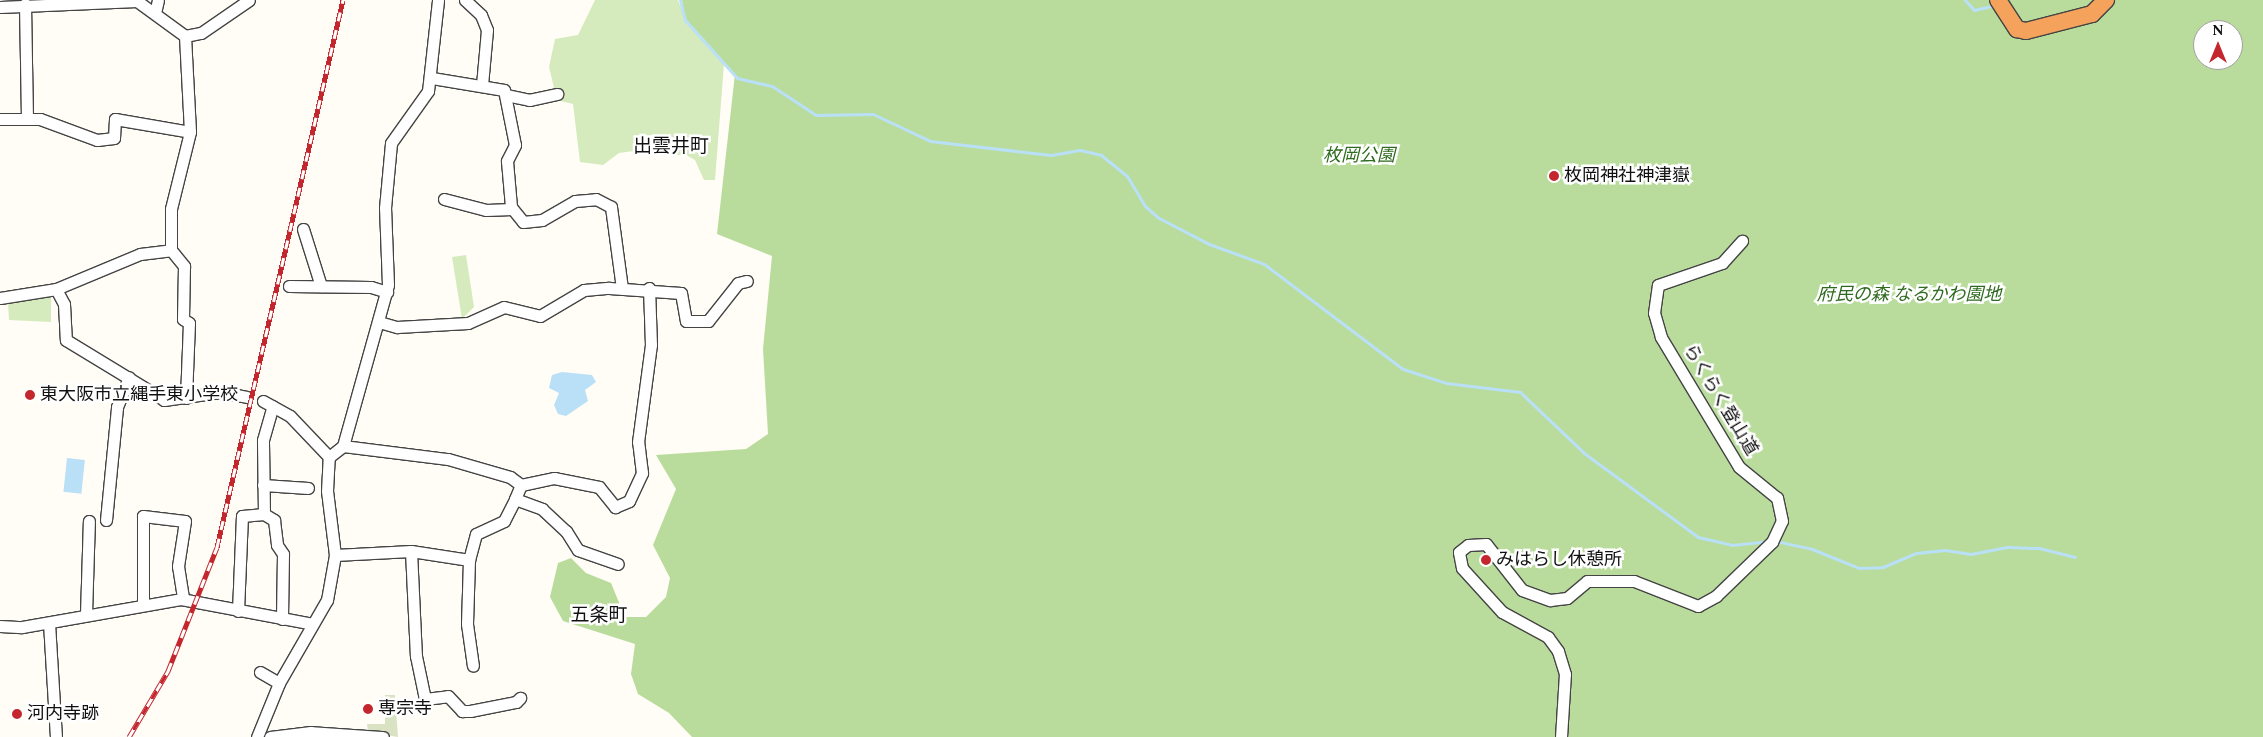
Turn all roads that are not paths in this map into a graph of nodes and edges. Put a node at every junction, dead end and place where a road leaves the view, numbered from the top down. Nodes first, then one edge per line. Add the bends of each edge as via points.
1 (158, 0) edge
2 (249, 0) edge
3 (438, 0) edge
4 (465, 0) edge
5 (2106, 0) edge
6 (1999, 2) edge
7 (7, 4) edge
8 (25, 4) junction
9 (155, 13) junction
10 (185, 36) junction
11 (432, 78) junction
12 (482, 85) junction
13 (557, 94) dead end
14 (506, 95) junction
15 (28, 117) junction
16 (1, 119) edge
17 (0, 131) edge
18 (190, 132) junction
19 (444, 199) dead end
20 (512, 210) junction
21 (303, 229) dead end
22 (1742, 241) dead end
23 (171, 250) junction
24 (747, 281) dead end
25 (289, 286) dead end
26 (321, 286) junction
27 (622, 288) junction
28 (649, 288) junction
29 (56, 289) junction
30 (387, 292) junction
31 (0, 298) edge
32 (379, 322) junction
33 (129, 377) junction
34 (247, 397) dead end
35 (186, 398) junction
36 (343, 446) junction
37 (329, 457) junction
38 (264, 485) junction
39 (521, 485) junction
40 (308, 488) dead end
41 (515, 499) junction
42 (264, 514) junction
43 (89, 520) dead end
44 (106, 520) dead end
45 (411, 551) junction
46 (335, 555) junction
47 (469, 560) junction
48 (618, 564) dead end
49 (184, 599) junction
50 (143, 604) junction
51 (238, 611) junction
52 (86, 614) junction
53 (282, 619) junction
54 (49, 623) junction
55 (313, 624) junction
56 (0, 626) edge
57 (474, 666) dead end
58 (260, 672) dead end
59 (279, 683) junction
60 (520, 698) dead end
61 (56, 737) edge
62 (257, 737) edge
63 (270, 737) edge
64 (383, 737) edge
65 (1561, 737) edge

1 - 9 street
2 - 10 street via 201,33
3 - 11 street
4 - 12 street via 481,16 487,30
5 - 6 highway via 2092,14 2026,31 2017,29
7 - 8 street
8 - 9 street via 127,0
8 - 15 street
9 - 10 street
10 - 18 street
11 - 12 street
11 - 30 street via 428,92 390,143 384,208 390,262
12 - 14 street via 498,87
13 - 14 street via 529,100
14 - 20 street via 516,145 507,161
15 - 16 street
15 - 18 street via 97,140 114,138 115,118
16 - 17 street
18 - 23 street via 171,209
19 - 20 street via 486,210
20 - 27 street via 523,222 532,222 575,201 604,202 613,215
21 - 26 street
22 - 65 street, らくらく登山道 via 1722,263 1658,284 1654,313 1661,337 1738,467 1777,498 1782,521 1772,542 1716,596 1698,606 1634,581 1587,581 1567,598 1550,600 1522,590 1486,544 1468,544 1459,552 1462,568 1502,612 1548,637 1558,651 1565,674
23 - 29 street via 140,254
23 - 35 street via 184,266 183,319 189,323
24 - 28 street via 738,283 708,321 686,321 681,293
25 - 26 street
26 - 30 street
27 - 28 street
27 - 32 street via 584,290 540,316 504,307 468,323 397,327
28 - 39 street via 651,345 638,442 642,473 629,501 615,506 598,487 554,478
29 - 31 street
29 - 33 street via 64,304 66,340
30 - 32 street
32 - 36 street
33 - 35 street via 164,400
33 - 44 street via 117,407
34 - 35 street via 221,392
36 - 37 street
36 - 39 street via 448,459 510,476
37 - 38 street via 290,416 268,404 262,440
37 - 46 street via 327,491
38 - 40 street
38 - 42 street
39 - 41 street
41 - 47 street via 504,521 476,534
41 - 48 street via 542,509 566,530 578,550
42 - 51 street via 242,516
42 - 53 street via 274,520 277,545 283,554
43 - 52 street
45 - 46 street
45 - 47 street
45 - 60 street via 416,656 425,699 448,696 462,711 470,711 516,702
46 - 55 street via 327,600
47 - 57 street via 467,624
49 - 50 street
49 - 50 street via 178,566 185,521 143,516
49 - 51 street
50 - 52 street
51 - 53 street
52 - 54 street
53 - 55 street
54 - 56 street
54 - 61 street
55 - 59 street
58 - 59 street
59 - 62 street
63 - 64 street via 311,732

